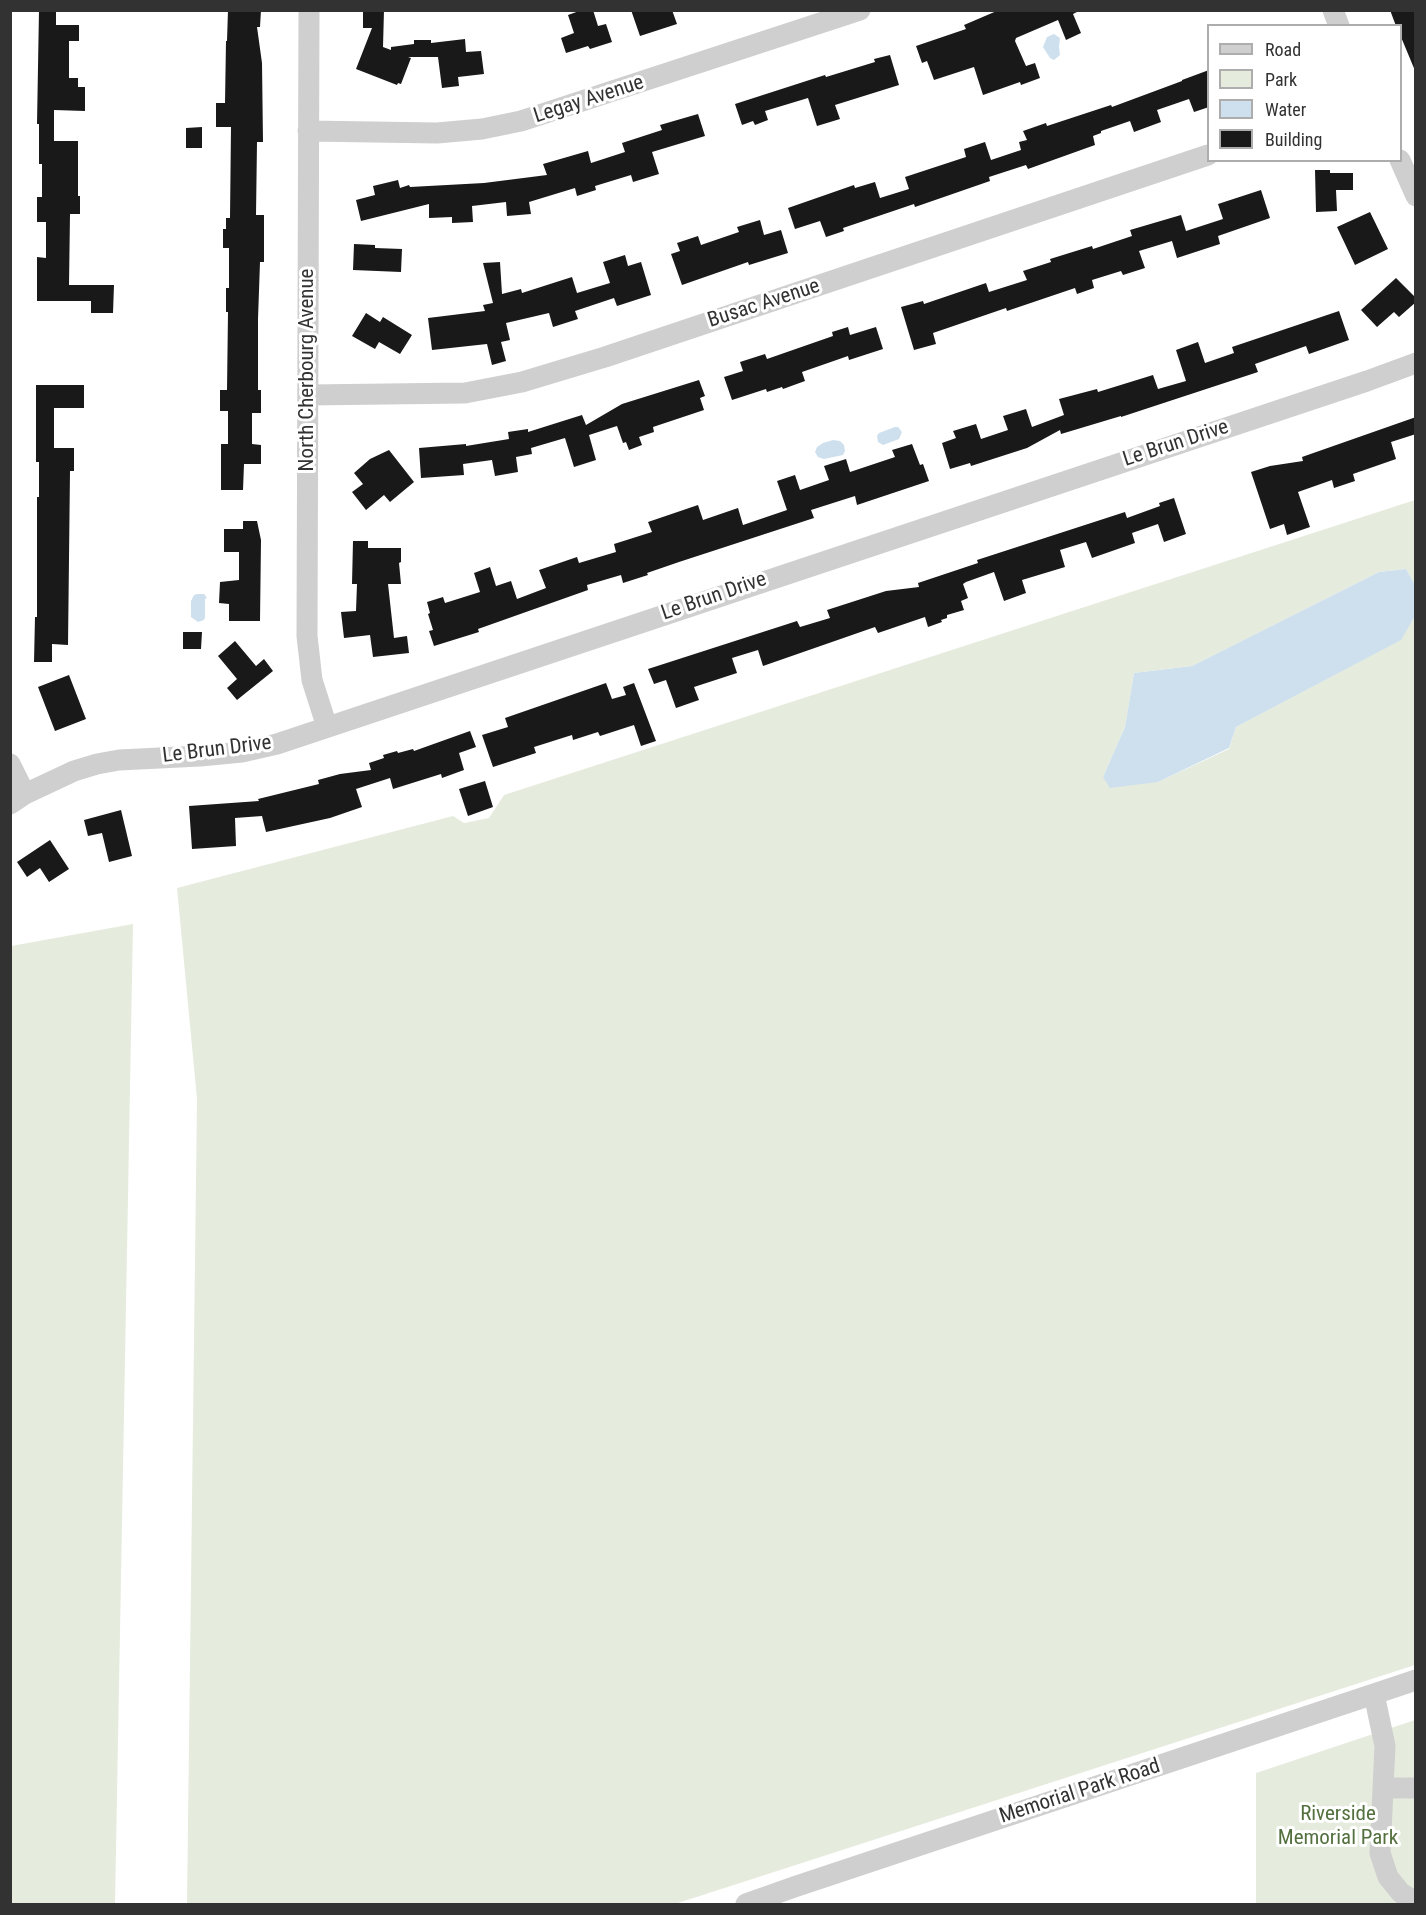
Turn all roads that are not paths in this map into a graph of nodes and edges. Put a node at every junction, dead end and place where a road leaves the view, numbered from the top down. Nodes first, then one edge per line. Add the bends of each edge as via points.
1 (309, 10) edge
2 (860, 10) edge
3 (1332, 10) edge
4 (1338, 24) edge
5 (308, 130) junction
6 (1207, 156) edge
7 (1401, 162) edge
8 (1416, 196) edge
9 (1416, 363) edge
10 (308, 395) junction
11 (327, 727) junction
12 (10, 764) edge
13 (18, 799) edge
14 (1416, 1680) edge
15 (1374, 1694) junction
16 (1383, 1788) junction
17 (1416, 1788) edge
18 (1416, 1902) edge
19 (746, 1905) edge

1 - 5 street, North Cherbourg Avenue
2 - 5 street, Legay Avenue via 521,122 436,133
3 - 4 street
5 - 10 street, North Cherbourg Avenue
6 - 10 street, Busac Avenue via 522,382 465,393
7 - 8 street
9 - 11 street, Le Brun Drive
10 - 11 street, North Cherbourg Avenue via 307,636 312,680
11 - 13 street, Le Brun Drive via 242,752 97,764
12 - 13 street
14 - 15 street, Memorial Park Road
15 - 16 street via 1385,1746
15 - 19 street, Memorial Park Road
16 - 17 street
16 - 18 street via 1380,1853 1388,1877 1401,1893

